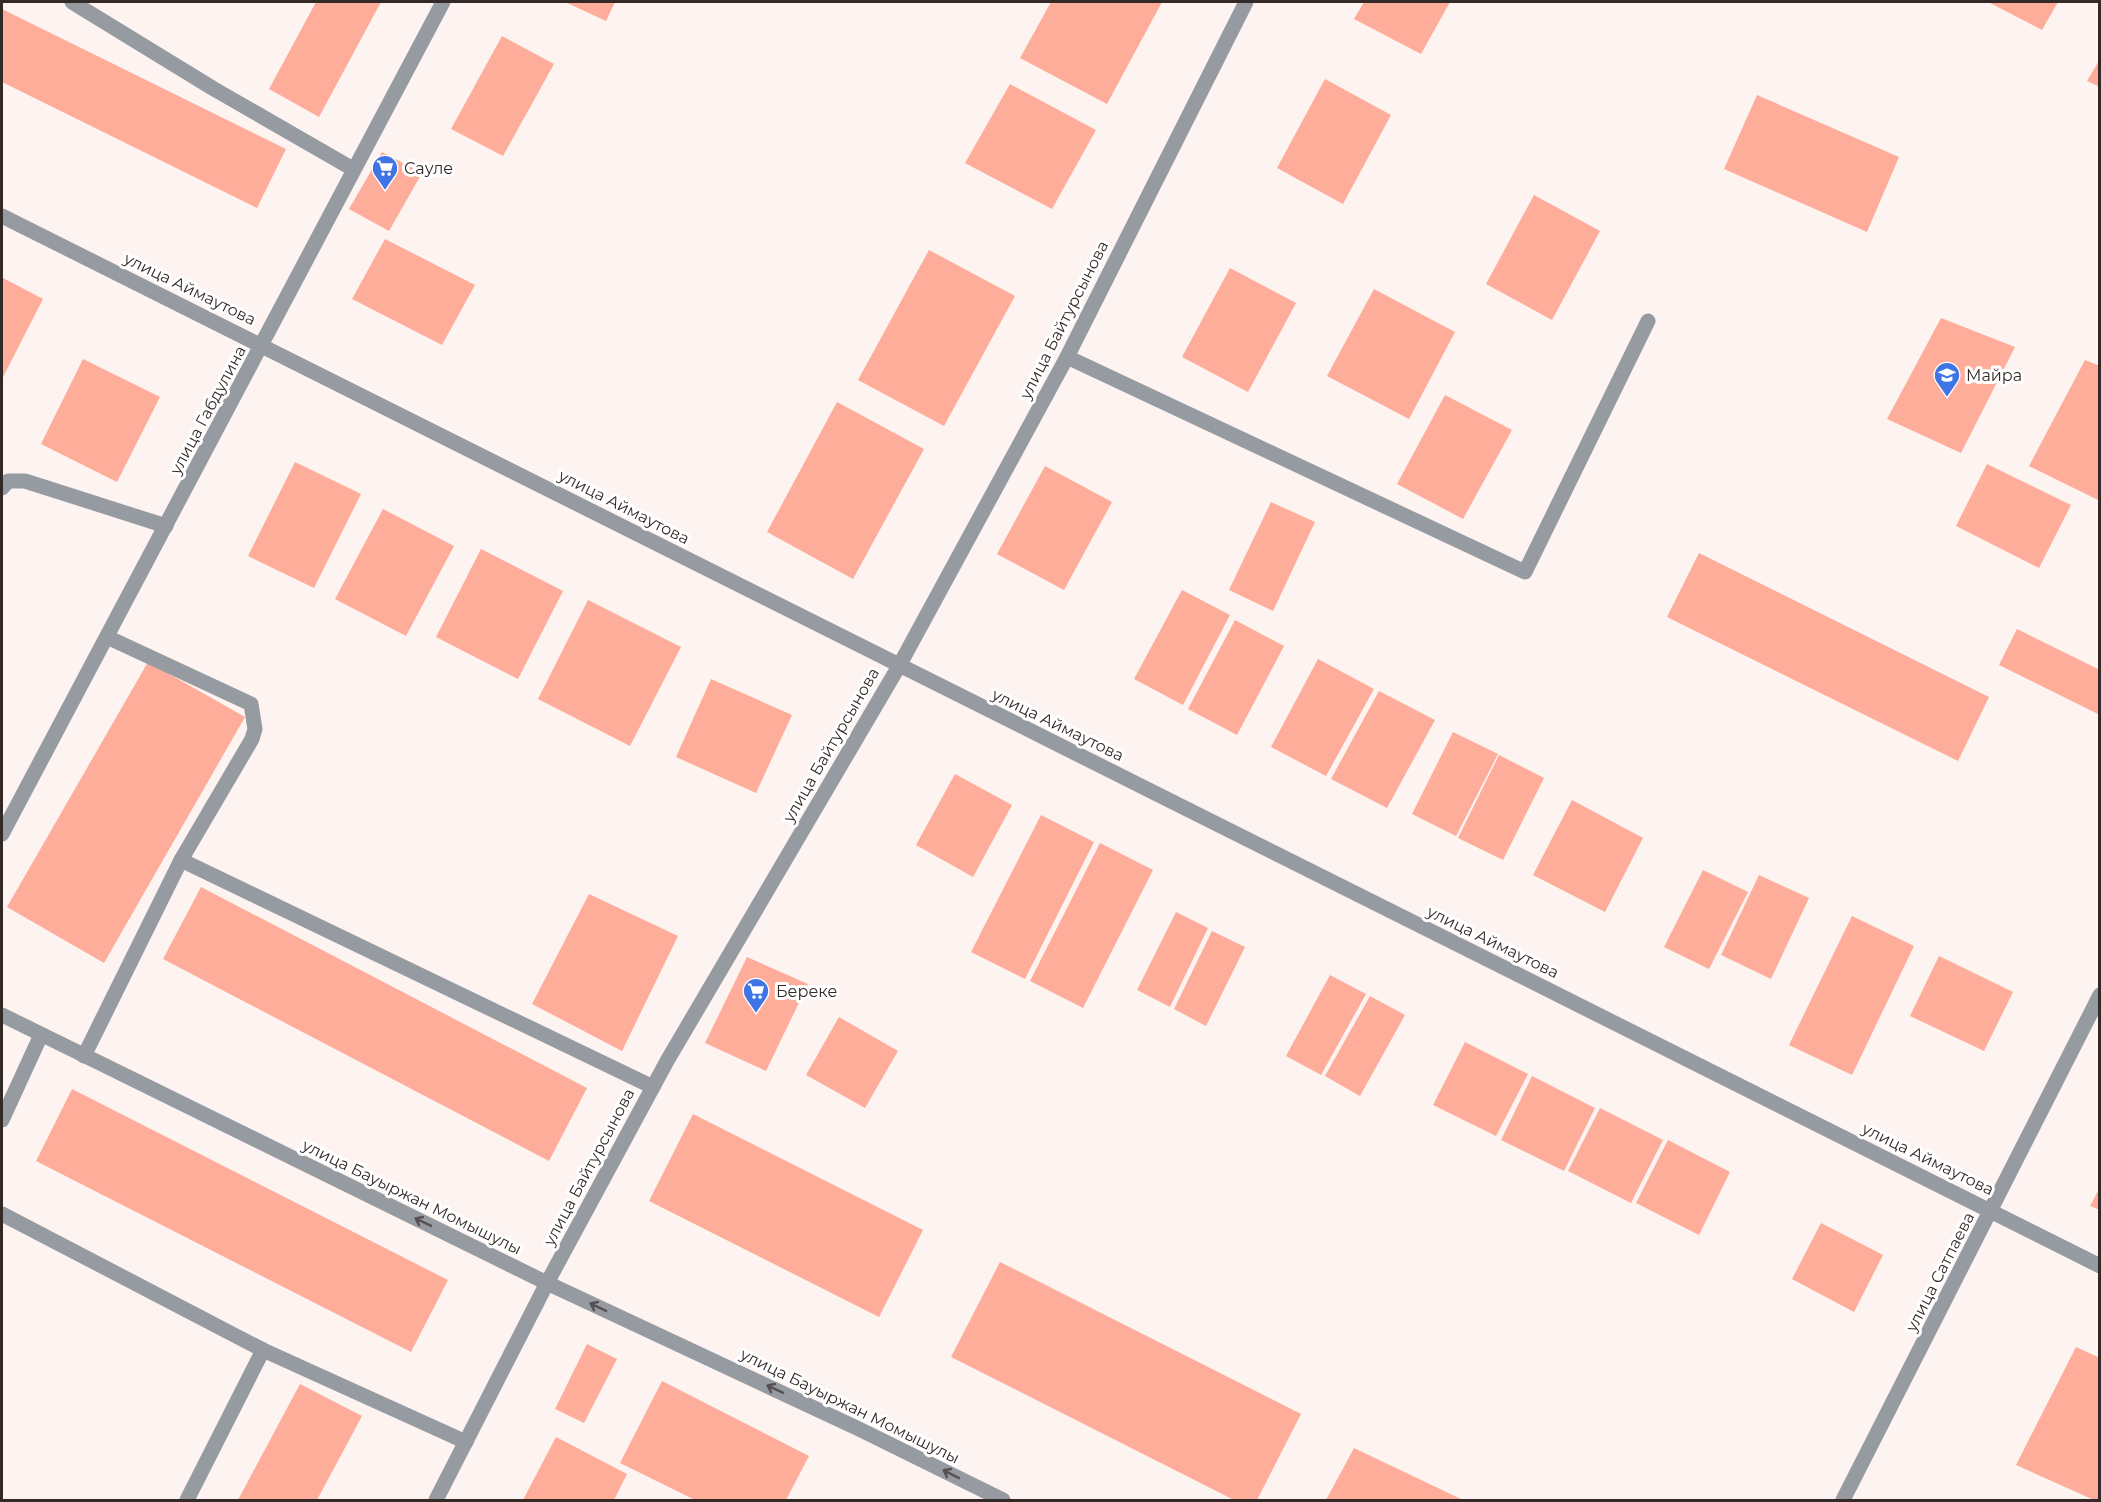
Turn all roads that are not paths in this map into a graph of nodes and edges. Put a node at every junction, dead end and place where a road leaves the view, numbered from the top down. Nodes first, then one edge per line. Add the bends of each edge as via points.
1 (72, 2) edge
2 (443, 2) edge
3 (1246, 2) edge
4 (353, 169) junction
5 (2, 216) edge
6 (1648, 321) dead end
7 (263, 345) junction
8 (1067, 357) junction
9 (2, 488) edge
10 (166, 526) junction
11 (107, 637) junction
12 (899, 666) junction
13 (3, 827) edge
14 (182, 860) junction
15 (2100, 995) edge
16 (2, 1015) edge
17 (41, 1035) junction
18 (84, 1056) junction
19 (653, 1087) junction
20 (2, 1120) edge
21 (1992, 1211) junction
22 (2, 1214) edge
23 (2100, 1266) edge
24 (547, 1283) junction
25 (263, 1350) junction
26 (466, 1442) junction
27 (187, 1500) edge
28 (436, 1500) edge
29 (1003, 1500) edge
30 (1844, 1500) edge

1 - 4 street
2 - 4 street, улица Габдулина
3 - 8 street, улица Байтурсынова
4 - 7 street, улица Габдулина
5 - 7 street, улица Аймаутова
6 - 8 street via 1525,572
7 - 10 street, улица Габдулина
7 - 12 street, улица Аймаутова
8 - 12 street, улица Байтурсынова
9 - 10 street via 8,481 25,481
10 - 11 street, улица Габдулина
11 - 13 street, улица Габдулина
11 - 14 street via 251,704 255,729 252,739
12 - 19 street, улица Байтурсынова
12 - 21 street, улица Аймаутова
14 - 18 street
14 - 19 street
15 - 21 street, улица Сатпаева
16 - 17 street, улица Бауыржан Момышулы
17 - 18 street, улица Бауыржан Момышулы
17 - 20 street
24 -> 18 street, улица Бауыржан Момышулы
19 - 24 street, улица Байтурсынова
21 - 23 street, улица Аймаутова
21 - 30 street, улица Сатпаева
22 - 25 street
24 - 26 street, улица Байтурсынова
29 -> 24 street, улица Бауыржан Момышулы
25 - 26 street
25 - 27 street
26 - 28 street, улица Байтурсынова

